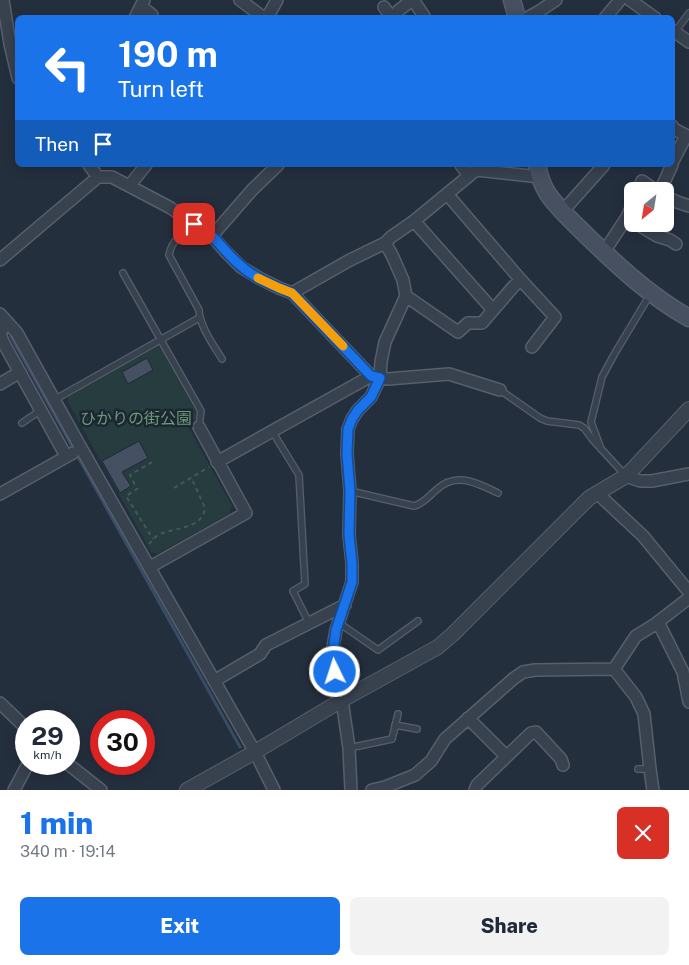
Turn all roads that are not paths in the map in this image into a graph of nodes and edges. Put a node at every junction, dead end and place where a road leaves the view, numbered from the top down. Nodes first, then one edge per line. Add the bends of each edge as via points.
1 (3, 0) edge
2 (240, 0) edge
3 (277, 0) edge
4 (413, 0) edge
5 (512, 0) edge
6 (556, 0) edge
7 (620, 0) edge
8 (630, 0) edge
9 (143, 3) edge
10 (384, 7) dead end
11 (689, 13) edge
12 (137, 15) edge
13 (152, 15) dead end
14 (262, 15) edge
15 (268, 15) edge
16 (392, 15) edge
17 (394, 15) edge
18 (423, 15) edge
19 (516, 15) edge
20 (541, 15) edge
21 (608, 15) edge
22 (651, 15) edge
23 (675, 30) edge
24 (675, 32) edge
25 (689, 42) edge
26 (15, 65) edge
27 (675, 130) edge
28 (688, 136) edge
29 (675, 159) edge
30 (90, 167) edge
31 (144, 167) edge
32 (276, 167) edge
33 (462, 167) edge
34 (602, 167) edge
35 (670, 167) edge
36 (538, 171) edge
37 (469, 176) junction
38 (98, 177) junction
39 (663, 182) edge
40 (130, 185) junction
41 (447, 194) junction
42 (674, 200) edge
43 (689, 206) edge
44 (562, 212) junction
45 (414, 221) junction
46 (199, 227) junction
47 (624, 227) edge
48 (650, 232) edge
49 (212, 236) junction
50 (385, 244) junction
51 (676, 244) dead end
52 (604, 252) junction
53 (0, 260) edge
54 (123, 272) dead end
55 (520, 279) junction
56 (292, 293) junction
57 (650, 293) junction
58 (406, 296) junction
59 (493, 310) junction
60 (686, 314) edge
61 (4, 318) edge
62 (199, 318) junction
63 (161, 340) junction
64 (532, 347) dead end
65 (222, 359) dead end
66 (20, 372) junction
67 (376, 377) junction
68 (0, 384) edge
69 (500, 390) joint
70 (54, 400) junction
71 (689, 409) edge
72 (41, 410) junction
73 (22, 423) dead end
74 (199, 427) joint
75 (272, 431) junction
76 (81, 448) junction
77 (602, 449) junction
78 (66, 456) junction
79 (217, 462) junction
80 (689, 474) edge
81 (626, 476) junction
82 (350, 491) junction
83 (498, 493) dead end
84 (597, 493) junction
85 (0, 494) edge
86 (150, 567) junction
87 (689, 592) edge
88 (689, 598) edge
89 (345, 605) junction
90 (418, 621) dead end
91 (658, 622) junction
92 (309, 623) junction
93 (339, 624) junction
94 (614, 669) junction
95 (214, 681) junction
96 (342, 700) junction
97 (689, 702) edge
98 (0, 703) edge
99 (398, 714) dead end
100 (15, 717) edge
101 (468, 718) junction
102 (395, 724) junction
103 (417, 729) dead end
104 (349, 748) junction
105 (255, 752) junction
106 (506, 756) junction
107 (563, 765) dead end
108 (80, 773) edge
109 (22, 775) edge
110 (14, 790) edge
111 (101, 790) edge
112 (188, 790) edge
113 (274, 790) edge
114 (351, 790) edge
115 (372, 790) edge
116 (475, 790) edge
117 (653, 790) edge

1 - 26 street
2 - 14 street
3 - 15 street
4 - 17 street
4 - 18 street
5 - 19 main road
6 - 20 street
7 - 21 street
8 - 22 street
9 - 12 street
9 - 13 street
10 - 16 street
11 - 23 lane
24 - 25 street
27 - 28 street
28 - 29 street
30 - 38 street
31 - 40 street
32 - 49 street
33 - 37 street
34 - 44 street
35 - 39 street
36 - 37 street via 476,170
36 - 44 main road
37 - 41 street
38 - 40 street via 112,177
38 - 53 street
40 - 46 street
41 - 45 street
41 - 55 street
42 - 43 street
44 - 52 main road
45 - 50 street
45 - 59 street
46 - 49 street
46 - 62 lane via 176,238 169,255 198,310
47 - 52 street
48 - 51 street
49 - 56 street via 242,267
50 - 56 street
50 - 58 street via 403,280
52 - 57 main road
54 - 63 lane
55 - 59 street
55 - 64 street via 555,317
56 - 67 street
57 - 60 main road
57 - 77 lane via 602,377 591,422
58 - 59 street via 458,332 468,323 482,323
58 - 67 street via 385,342
61 - 66 street via 0,334
61 - 70 street via 17,333
62 - 63 lane
62 - 65 lane
63 - 70 lane
63 - 74 lane via 201,411
66 - 68 street
66 - 72 street
67 - 69 street via 449,374
67 - 75 street
67 - 82 street via 371,397 358,410 348,429
69 - 77 lane via 540,418 579,425
70 - 76 street
71 - 81 street
72 - 73 lane
72 - 78 street
74 - 79 street
75 - 79 street
75 - 92 lane via 299,475 305,584 293,591
76 - 78 street
76 - 86 street
77 - 81 lane
78 - 85 street
79 - 86 street via 246,514
80 - 81 street via 652,481
81 - 84 street
82 - 83 lane via 414,506 451,480 476,482
82 - 89 street via 352,582
84 - 87 street via 643,536
84 - 96 street via 438,647
86 - 95 street
88 - 91 street
89 - 92 street
89 - 93 street
90 - 93 lane via 378,650
91 - 94 street via 636,636
91 - 97 street via 683,672
92 - 95 street via 266,645 260,654
93 - 96 street via 331,658
94 - 101 street via 523,672
94 - 117 street via 636,697 644,714 644,769
95 - 105 street
96 - 104 street
96 - 105 street
98 - 100 street
99 - 102 lane
101 - 106 street
101 - 115 street via 445,739 431,760 415,775
102 - 103 lane
102 - 104 lane via 392,739
104 - 114 street
105 - 112 street
105 - 113 street
106 - 107 street via 536,732 561,758
106 - 116 street
108 - 111 street
109 - 110 street

